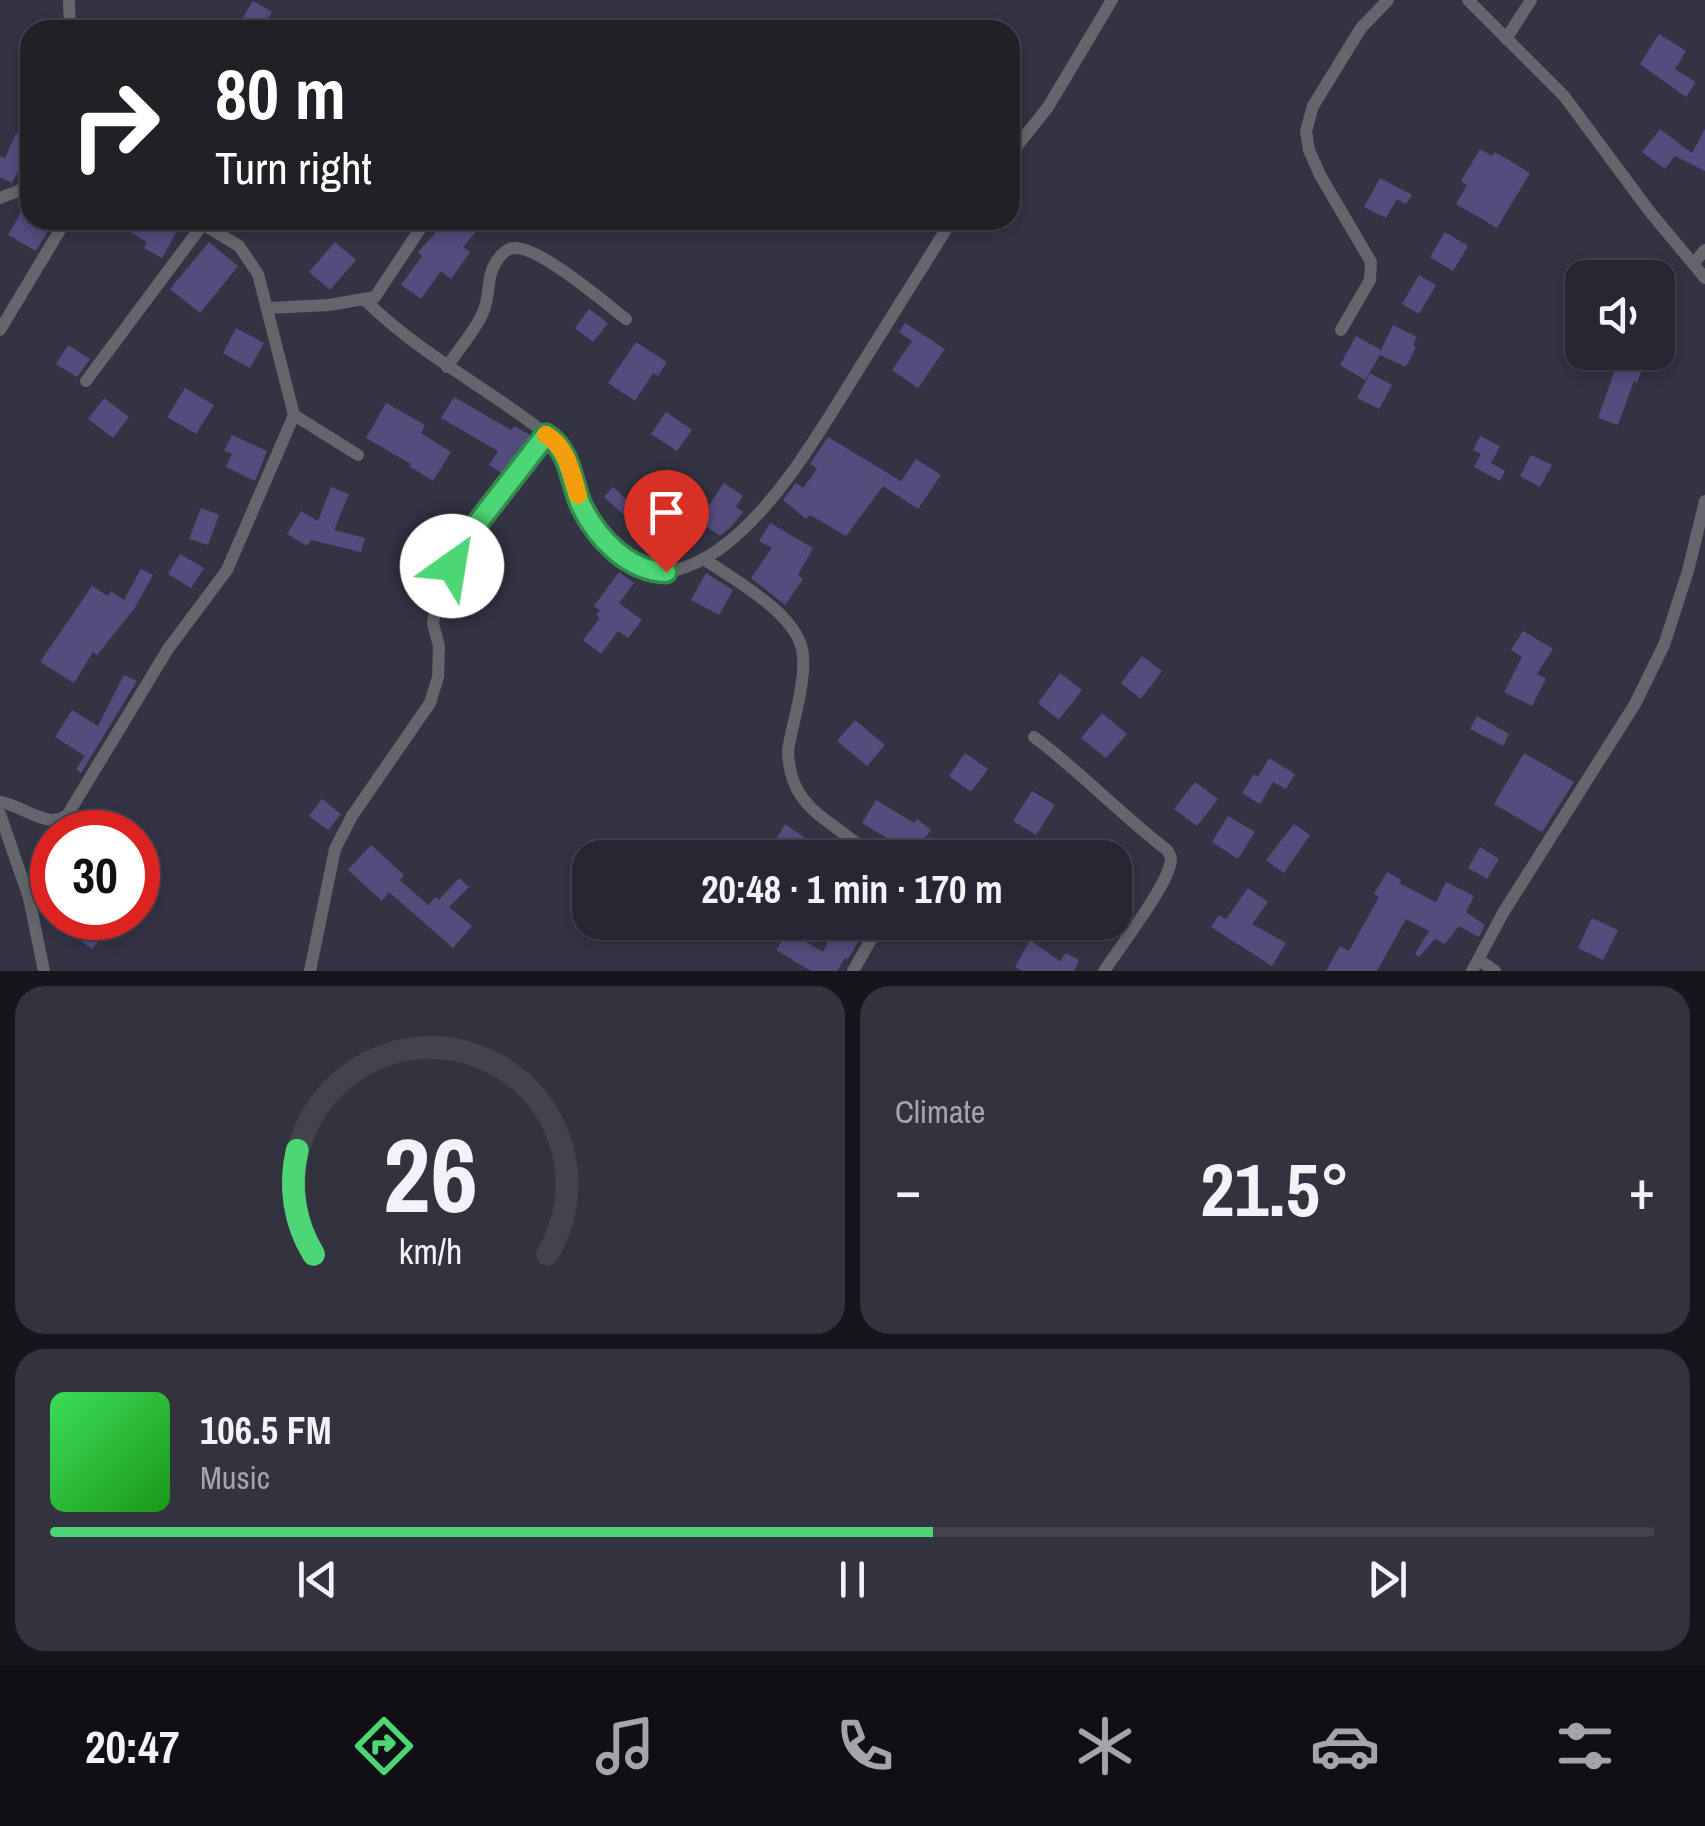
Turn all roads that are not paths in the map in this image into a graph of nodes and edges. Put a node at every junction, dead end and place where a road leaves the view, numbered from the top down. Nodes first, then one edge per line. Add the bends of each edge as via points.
1 (1112, 0) edge
2 (1388, 0) edge
3 (1468, 0) edge
4 (1530, 0) edge
5 (1506, 39) junction
6 (1020, 142) edge
7 (60, 230) edge
8 (194, 230) edge
9 (213, 230) edge
10 (418, 230) edge
11 (946, 230) edge
12 (1705, 250) edge
13 (1694, 263) junction
14 (1705, 278) edge
15 (366, 300) junction
16 (268, 308) junction
17 (626, 320) dead end
18 (0, 330) edge
19 (1341, 330) dead end
20 (446, 366) junction
21 (86, 381) dead end
22 (294, 415) junction
23 (546, 435) junction
24 (358, 454) dead end
25 (1705, 501) edge
26 (704, 559) junction
27 (1034, 737) dead end
28 (0, 802) edge
29 (0, 814) edge
30 (855, 840) edge
31 (871, 940) edge
32 (1476, 966) edge
33 (44, 971) edge
34 (310, 971) edge
35 (854, 971) edge
36 (1104, 971) edge
37 (1495, 971) edge

1 - 6 street
2 - 19 street via 1361,28 1312,106 1306,131 1320,175 1371,262 1370,280
3 - 5 street
4 - 5 street
5 - 13 street via 1564,96
7 - 18 street
8 - 21 street
9 - 16 street via 249,258
10 - 15 street via 382,289
11 - 26 street via 792,471 729,542
12 - 13 street
13 - 14 street
15 - 16 street
15 - 20 street
16 - 22 street
17 - 20 street via 563,271 514,248 496,261 484,311
20 - 23 street
22 - 24 street
22 - 28 street via 227,570 168,649 68,814 47,821
23 - 26 street via 565,454 590,520 619,554 666,572
23 - 34 street via 480,520 438,589 438,677 430,703 335,849
25 - 32 street via 1664,645 1635,704 1502,912
26 - 30 street via 780,614 802,643 788,765 803,803
27 - 36 street via 1171,858
29 - 33 street via 29,898
31 - 35 street
32 - 37 street

